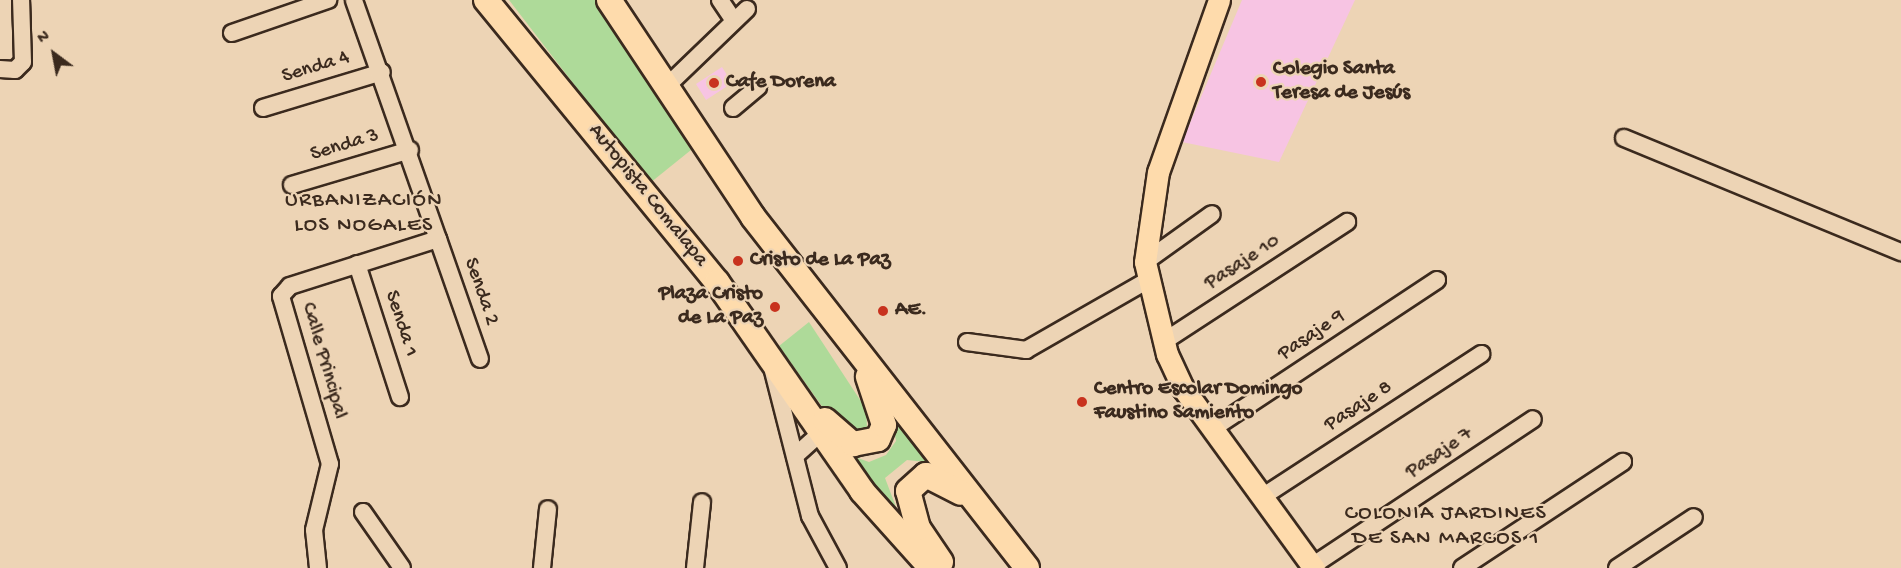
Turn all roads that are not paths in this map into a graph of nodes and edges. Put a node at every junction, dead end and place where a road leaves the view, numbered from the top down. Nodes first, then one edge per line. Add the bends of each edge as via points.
1 (21, 0) edge
2 (328, 0) edge
3 (354, 0) edge
4 (486, 0) edge
5 (609, 0) edge
6 (720, 0) edge
7 (1219, 0) edge
8 (747, 9) dead end
9 (734, 21) junction
10 (232, 33) dead end
11 (0, 69) edge
12 (382, 72) junction
13 (667, 86) junction
14 (758, 87) dead end
15 (263, 108) dead end
16 (733, 108) dead end
17 (1624, 138) dead end
18 (410, 150) junction
19 (292, 185) dead end
20 (1212, 214) dead end
21 (1347, 222) dead end
22 (438, 239) junction
23 (1901, 252) edge
24 (357, 264) junction
25 (1146, 271) junction
26 (1437, 280) dead end
27 (967, 342) dead end
28 (1163, 342) junction
29 (768, 351) junction
30 (1481, 354) dead end
31 (480, 359) dead end
32 (862, 361) junction
33 (796, 391) junction
34 (400, 397) dead end
35 (1533, 419) dead end
36 (1212, 429) junction
37 (823, 431) junction
38 (795, 456) junction
39 (1623, 462) dead end
40 (1262, 497) junction
41 (702, 502) dead end
42 (548, 509) dead end
43 (363, 512) dead end
44 (1694, 517) dead end
45 (1002, 536) junction
46 (1313, 567) edge
47 (318, 568) edge
48 (402, 568) edge
49 (542, 568) edge
50 (695, 568) edge
51 (837, 568) edge
52 (931, 568) edge
53 (946, 568) edge
54 (1027, 568) edge
55 (1462, 568) edge
56 (1617, 568) edge

1 - 11 street via 23,62 15,70
2 - 10 street
3 - 12 street
4 - 29 highway, Autopista Comalapa via 662,212
5 - 13 highway
6 - 9 street
7 - 25 main road via 1158,172
8 - 9 street
9 - 13 street
12 - 15 street, Senda 4
12 - 18 street
13 - 32 highway via 753,217
14 - 16 street
17 - 23 street
18 - 19 street, Senda 3
18 - 22 street
20 - 25 street
21 - 28 street, Pasaje 10
22 - 24 street, Calle Principal
22 - 31 street, Senda 2
24 - 34 street, Senda 1
24 - 47 street, Calle Principal via 290,286 281,296 330,464 314,530
25 - 27 street via 1026,350
25 - 28 main road
26 - 36 street, Pasaje 9
28 - 36 main road via 1183,388
29 - 33 highway, Autopista Comalapa
29 - 38 street
30 - 40 street, Pasaje 8
32 - 33 highway via 884,425 878,439 867,445 844,438
32 - 45 highway
33 - 37 highway, Autopista Comalapa
35 - 46 street, Pasaje 7
36 - 40 main road
37 - 38 street
37 - 52 highway, Autopista Comalapa via 862,490
38 - 51 street via 810,516
39 - 55 street
40 - 46 main road
41 - 50 street
42 - 49 street
43 - 48 street
44 - 56 street
45 - 53 highway via 947,483 934,476 920,477 908,491 909,507
45 - 54 highway

